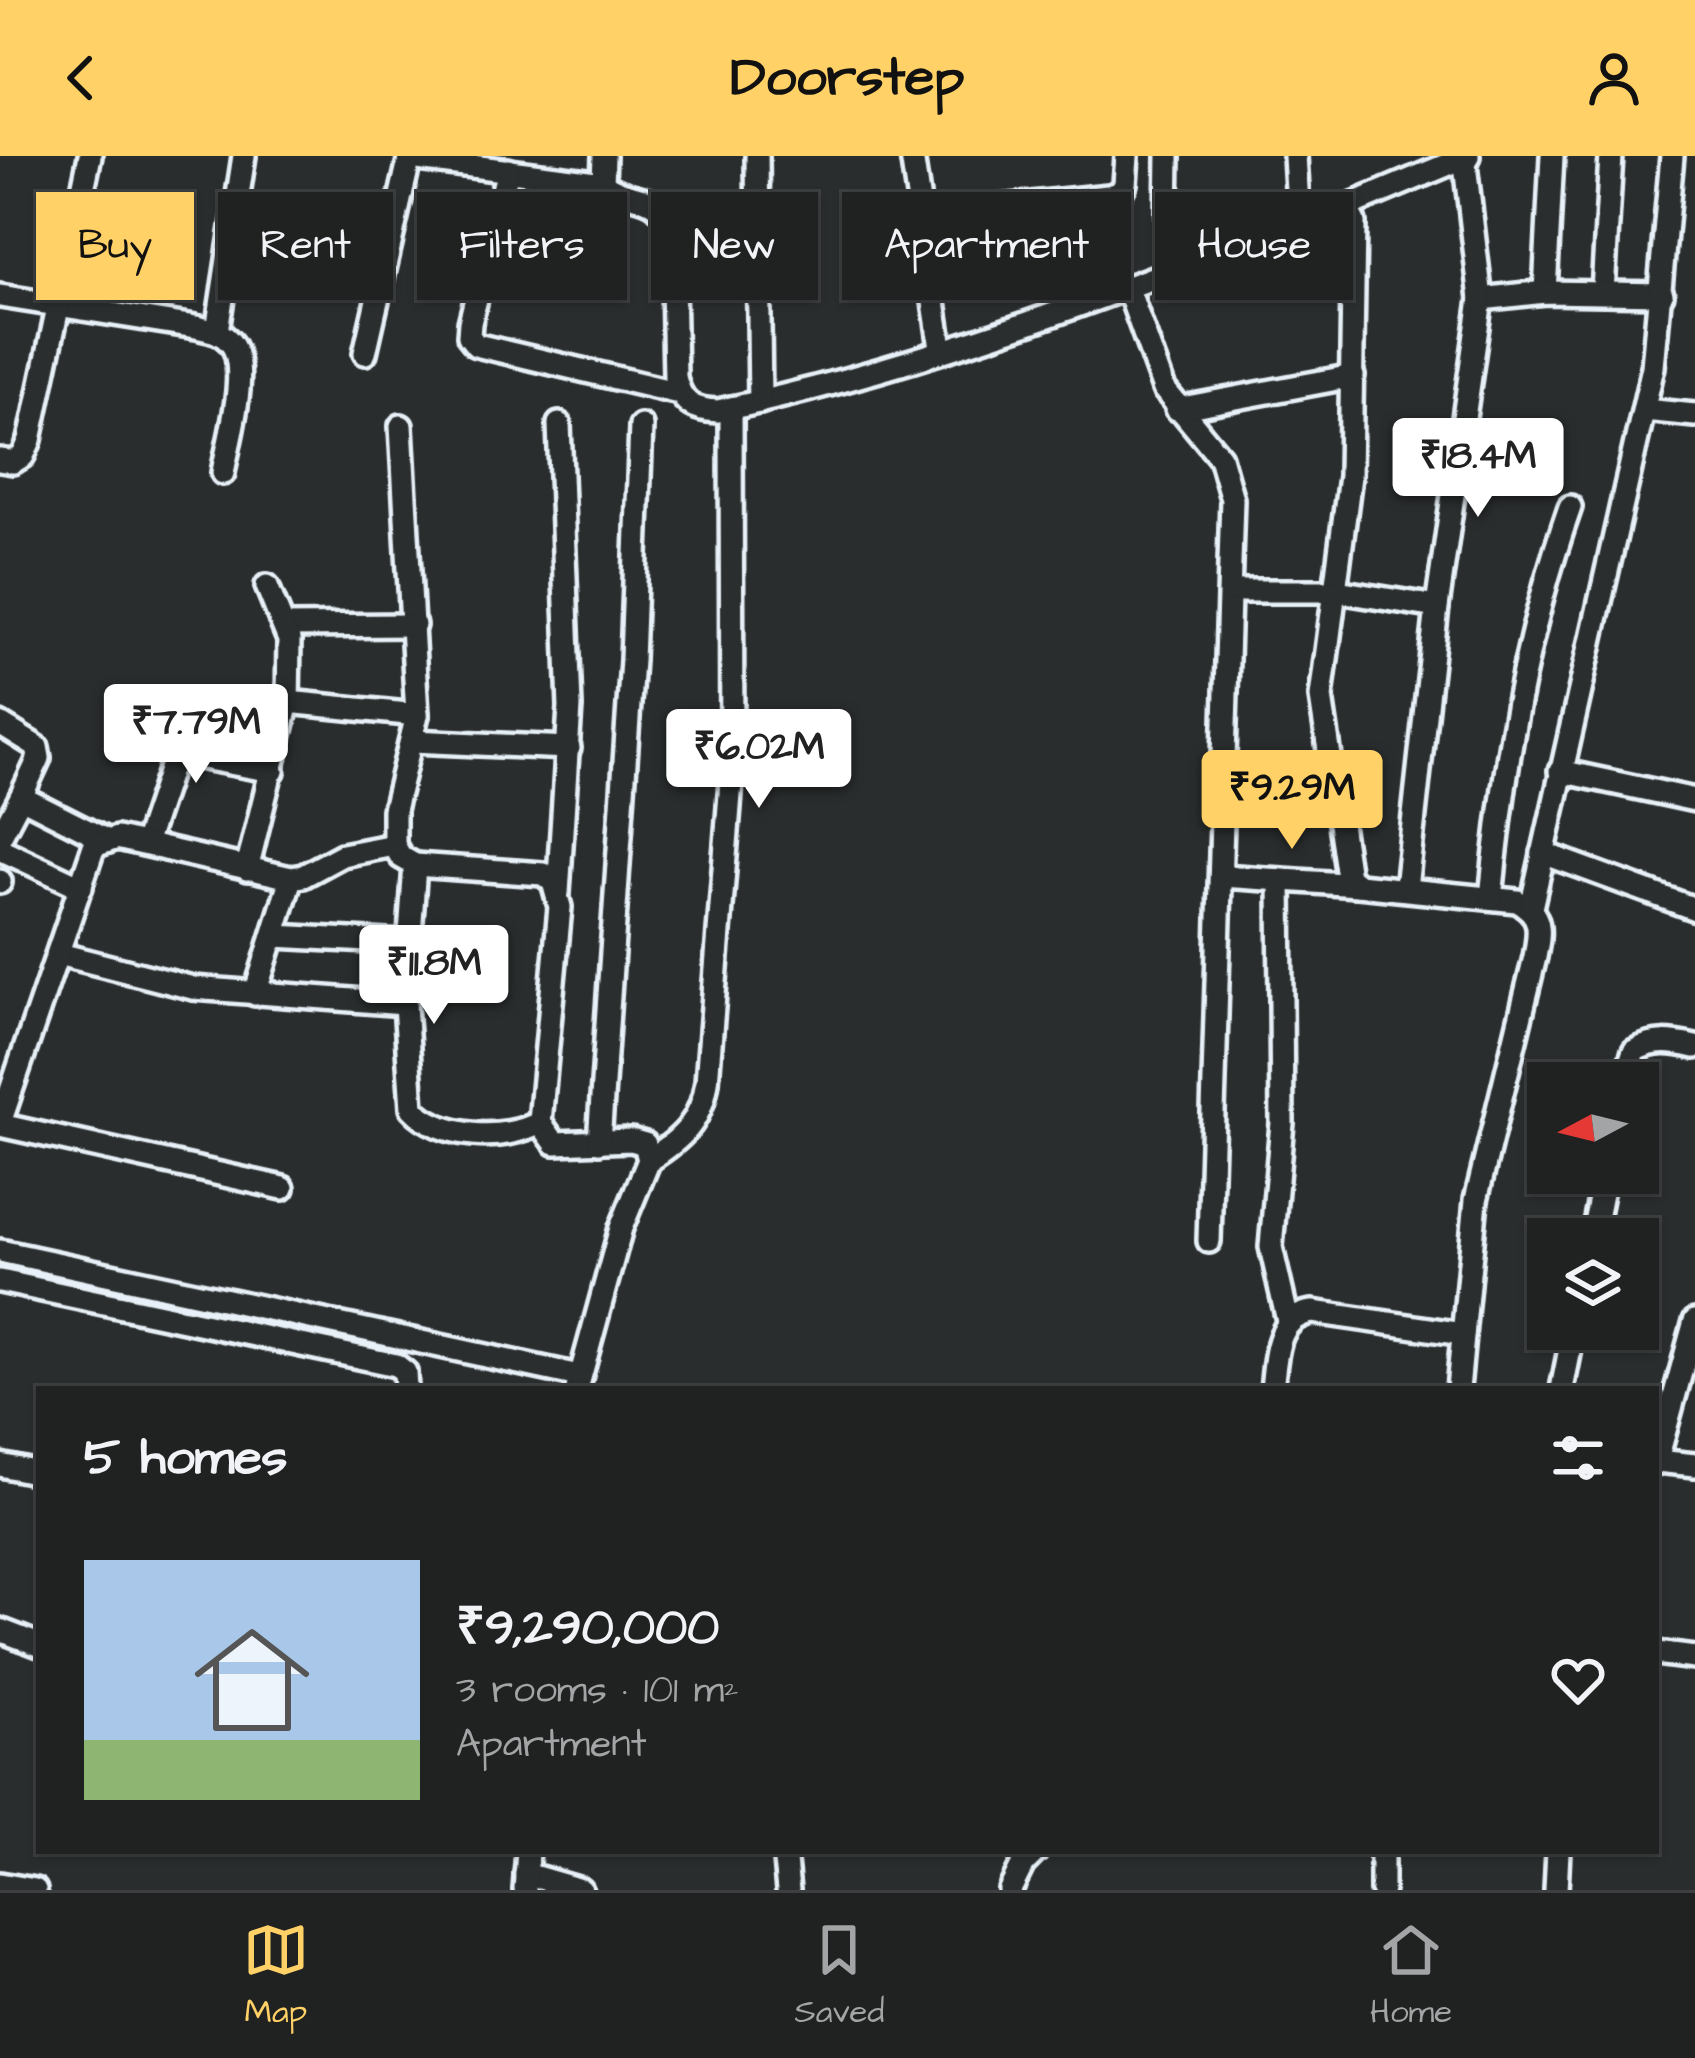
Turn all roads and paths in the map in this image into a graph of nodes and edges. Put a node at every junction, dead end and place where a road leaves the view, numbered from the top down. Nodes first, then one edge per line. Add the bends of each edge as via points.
1 (90, 156) edge
2 (244, 156) edge
3 (604, 156) edge
4 (757, 156) edge
5 (912, 156) edge
6 (1127, 156) edge
7 (1168, 156) edge
8 (1295, 156) edge
9 (1465, 156) edge
10 (1552, 156) edge
11 (1611, 156) edge
12 (410, 157) edge
13 (1672, 164) edge
14 (508, 170) junction
15 (1695, 174) edge
16 (603, 183) junction
17 (917, 192) edge
18 (1121, 192) edge
19 (1166, 192) edge
20 (1297, 192) edge
21 (1353, 204) edge
22 (1353, 220) edge
23 (1545, 292) junction
24 (1603, 292) junction
25 (1662, 294) junction
26 (0, 296) edge
27 (1131, 297) edge
28 (1481, 299) junction
29 (934, 300) edge
30 (1093, 300) edge
31 (59, 307) junction
32 (217, 332) junction
33 (941, 348) junction
34 (364, 352) dead end
35 (1354, 376) junction
36 (679, 393) junction
37 (760, 402) junction
38 (731, 408) junction
39 (1177, 409) junction
40 (1644, 410) junction
41 (1695, 415) edge
42 (559, 424) dead end
43 (401, 426) dead end
44 (641, 426) dead end
45 (0, 460) edge
46 (223, 473) dead end
47 (1570, 507) dead end
48 (266, 586) dead end
49 (1232, 591) junction
50 (1336, 591) junction
51 (1437, 608) junction
52 (414, 625) junction
53 (284, 626) junction
54 (288, 702) junction
55 (417, 715) junction
56 (0, 724) edge
57 (412, 741) junction
58 (569, 748) junction
59 (273, 771) junction
60 (1561, 772) junction
61 (22, 797) junction
62 (1695, 800) edge
63 (0, 837) edge
64 (106, 840) junction
65 (146, 844) junction
66 (394, 845) junction
67 (0, 849) edge
68 (1543, 853) junction
69 (415, 865) junction
70 (247, 869) junction
71 (1222, 875) junction
72 (291, 878) junction
73 (1280, 880) junction
74 (1358, 885) junction
75 (81, 886) junction
76 (1406, 888) junction
77 (558, 894) junction
78 (1491, 898) junction
79 (1532, 908) junction
80 (1695, 909) edge
81 (275, 937) junction
82 (407, 943) junction
83 (59, 953) junction
84 (255, 994) junction
85 (405, 1004) junction
86 (1695, 1047) edge
87 (1631, 1062) edge
88 (540, 1122) junction
89 (0, 1124) edge
90 (599, 1142) junction
91 (649, 1160) junction
92 (283, 1188) dead end
93 (1209, 1241) dead end
94 (0, 1251) edge
95 (0, 1281) edge
96 (1288, 1321) junction
97 (1695, 1321) edge
98 (1463, 1334) junction
99 (1570, 1350) edge
100 (578, 1382) edge
101 (406, 1386) edge
102 (1272, 1386) edge
103 (1458, 1386) edge
104 (1563, 1386) edge
105 (1659, 1451) edge
106 (1659, 1462) edge
107 (0, 1465) edge
108 (1695, 1465) edge
109 (36, 1472) edge
110 (0, 1630) edge
111 (36, 1644) edge
112 (1659, 1653) edge
113 (1695, 1658) edge
114 (784, 1854) edge
115 (1033, 1854) edge
116 (1382, 1854) edge
117 (1558, 1854) edge
118 (527, 1872) edge
119 (0, 1884) edge
120 (35, 1890) edge
121 (581, 1890) edge
122 (788, 1890) edge
123 (1010, 1890) edge
124 (1382, 1890) edge
125 (1556, 1890) edge

1 - 31 street
2 - 32 street
3 - 16 street
4 - 37 street
5 - 17 street
6 - 18 street
7 - 19 street
8 - 20 street
9 - 21 street
9 - 28 street
10 - 23 street
11 - 24 street
12 - 14 street
12 - 34 street
13 - 15 street
13 - 25 street
14 - 16 street
14 - 36 street via 470,323 476,346
16 - 36 street via 666,214
22 - 35 street
23 - 24 street
23 - 28 street
24 - 25 street
25 - 40 street
26 - 31 street
27 - 39 street
28 - 51 street
29 - 33 street
30 - 33 street
31 - 32 street
31 - 45 street via 30,440 14,462
32 - 46 street via 240,362
33 - 37 street
35 - 39 street
35 - 50 street
36 - 38 street via 701,410
37 - 38 street
38 - 91 street via 732,769 707,1082 696,1121
39 - 49 street via 1227,471
40 - 41 street
40 - 60 street
42 - 58 street
43 - 52 street
44 - 90 street
47 - 78 street via 1521,683
48 - 53 street
49 - 50 street
49 - 71 street
50 - 51 street
50 - 74 street via 1322,720 1348,877
51 - 76 street
52 - 53 street
52 - 55 street
53 - 54 street
54 - 55 street
54 - 59 street
55 - 57 street
56 - 61 street via 37,748
57 - 58 street
57 - 66 street
58 - 77 street
59 - 65 street via 174,758
59 - 70 street
60 - 62 street
60 - 68 street
61 - 63 street
61 - 64 street
64 - 65 street
64 - 75 street via 94,846
65 - 70 street
66 - 69 street
66 - 72 street via 342,855
67 - 75 street
68 - 79 street
68 - 80 street
69 - 77 street via 543,874
69 - 82 street
70 - 72 street
71 - 73 street
71 - 93 street
72 - 81 street
73 - 74 street
73 - 96 street via 1282,1123 1270,1247
74 - 76 street
75 - 83 street
76 - 78 street
77 - 88 street
78 - 79 street
79 - 98 street via 1539,933 1476,1200
81 - 82 street
81 - 84 street
82 - 85 street
83 - 84 street via 193,988
83 - 89 street
84 - 85 street
85 - 88 street via 408,1096 422,1119 491,1135
86 - 87 street via 1659,1042 1634,1051
88 - 90 street via 555,1143
89 - 92 street
90 - 91 street via 645,1144
91 - 100 street
94 - 100 street
95 - 101 street via 396,1365 406,1372
96 - 98 street via 1313,1312
96 - 102 street
97 - 105 street
98 - 103 street
99 - 104 street
106 - 108 street
107 - 109 street
110 - 111 street
112 - 113 street
114 - 122 street
115 - 123 street
116 - 124 street
117 - 125 street
118 - 121 street
119 - 120 street

